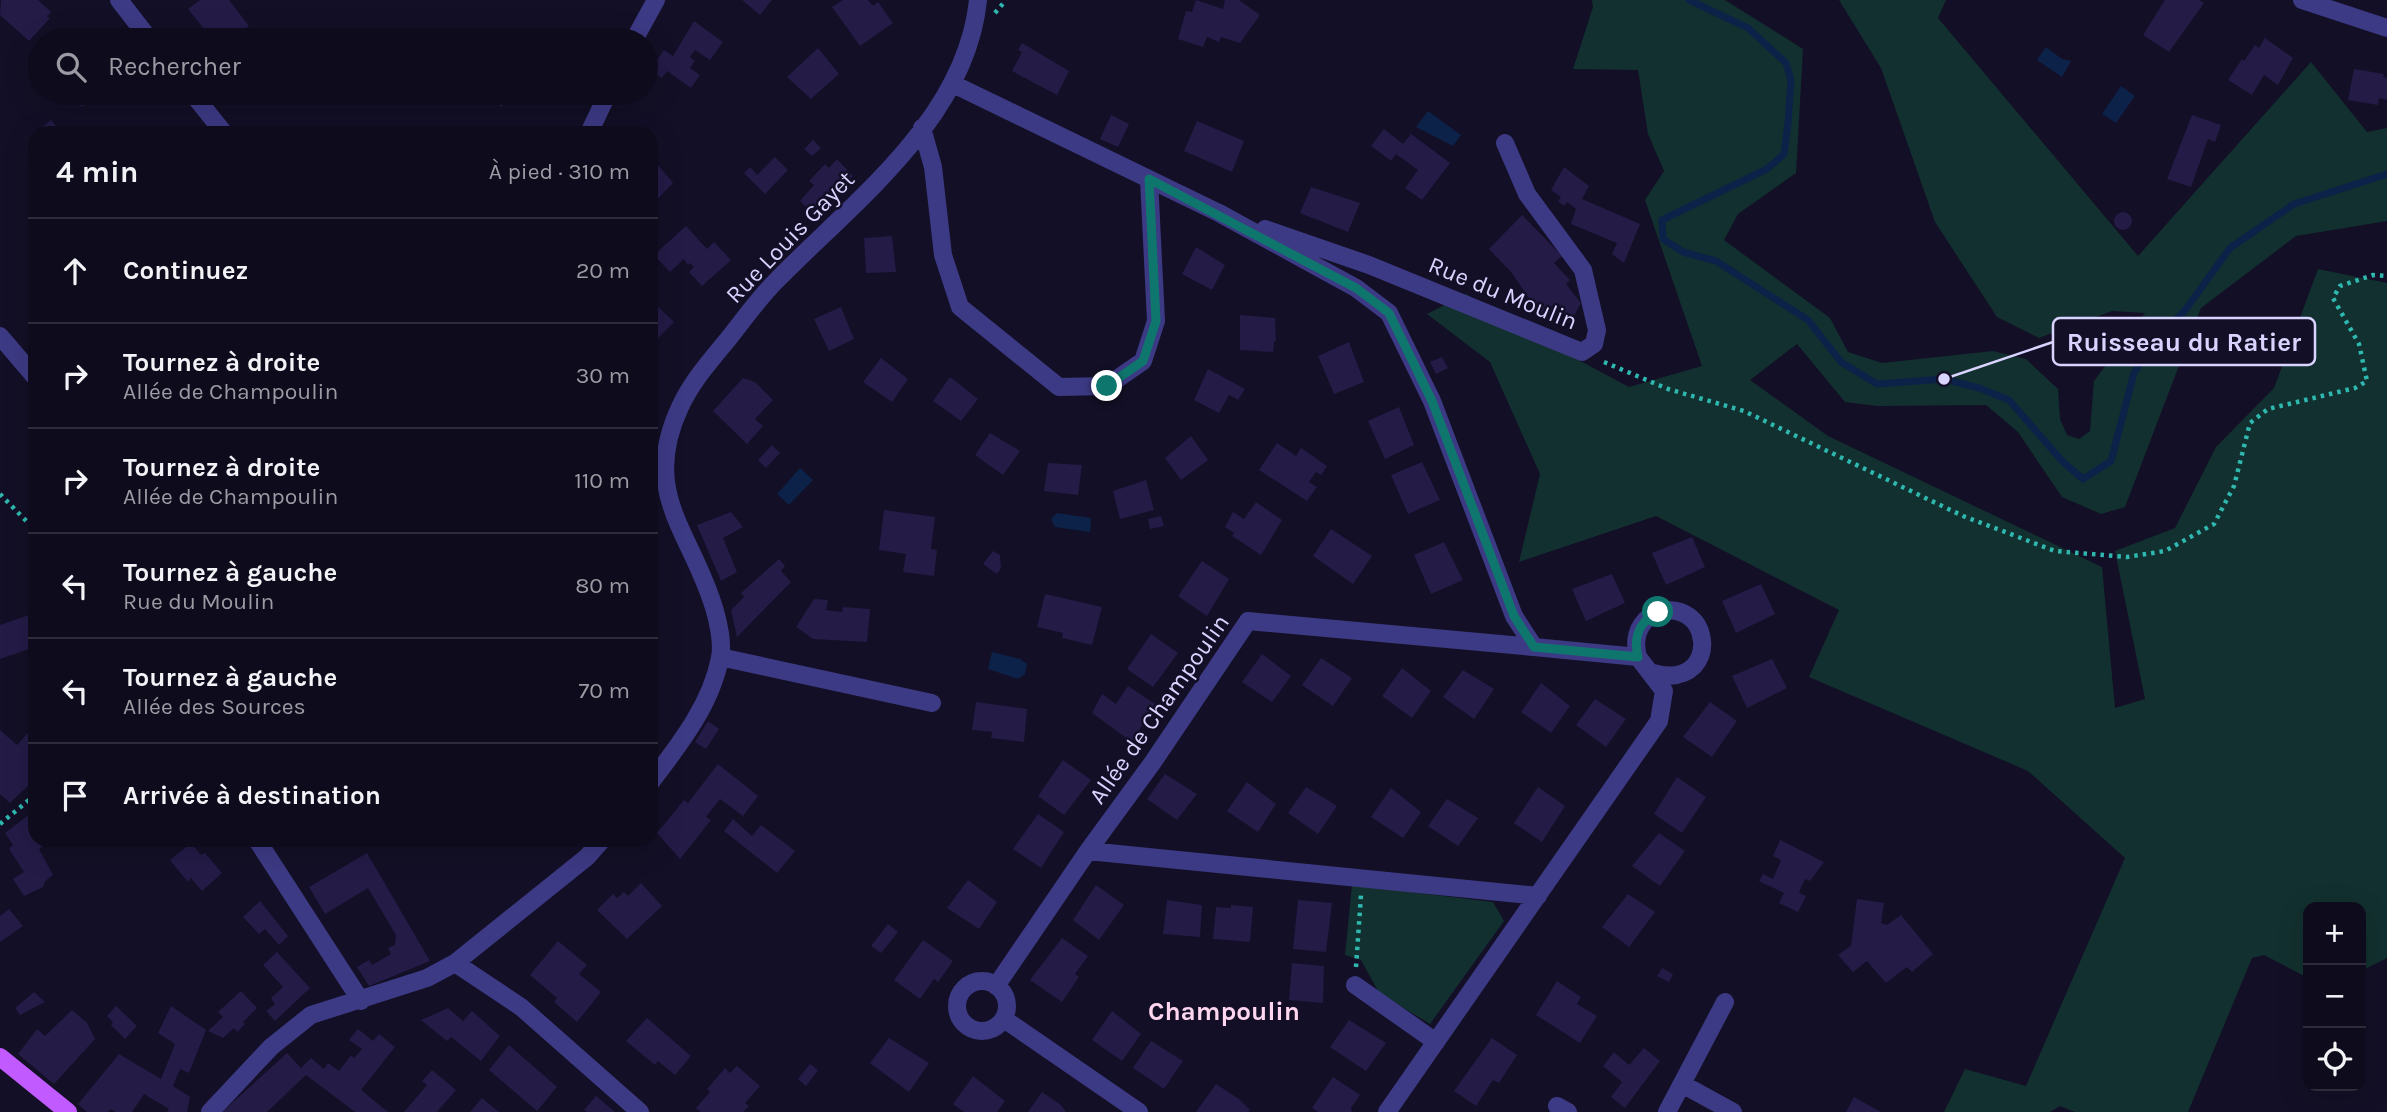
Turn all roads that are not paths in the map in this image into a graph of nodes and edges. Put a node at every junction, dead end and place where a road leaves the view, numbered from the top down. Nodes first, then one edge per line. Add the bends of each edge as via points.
1 (119, 0) edge
2 (656, 0) edge
3 (978, 0) edge
4 (2302, 0) edge
5 (141, 28) edge
6 (641, 28) edge
7 (2387, 29) edge
8 (953, 84) junction
9 (202, 105) edge
10 (602, 105) edge
11 (218, 126) edge
12 (592, 126) edge
13 (922, 128) junction
14 (1505, 144) dead end
15 (1149, 179) junction
16 (1219, 213) junction
17 (0, 336) edge
18 (28, 369) edge
19 (660, 436) edge
20 (1534, 647) junction
21 (720, 657) junction
22 (1638, 657) junction
23 (1653, 673) junction
24 (932, 703) dead end
25 (658, 772) edge
26 (262, 847) edge
27 (596, 847) edge
28 (1088, 851) junction
29 (1538, 896) junction
30 (455, 963) junction
31 (1354, 985) road end
32 (996, 986) junction
33 (361, 1001) junction
34 (1725, 1002) dead end
35 (1004, 1018) junction
36 (1436, 1042) junction
37 (0, 1057) edge
38 (1682, 1084) junction
39 (635, 1110) edge
40 (68, 1112) edge
41 (210, 1112) edge
42 (1139, 1112) edge
43 (1387, 1112) edge
44 (1667, 1112) edge
45 (1733, 1112) edge

1 - 5 street
2 - 6 street
3 - 8 street, Rue Louis Gayet via 975,33
4 - 7 street
8 - 13 street, Rue Louis Gayet
8 - 15 street, Rue du Moulin
9 - 11 street
10 - 12 street
13 - 15 street via 933,167 943,255 960,307 1059,387 1107,386 1143,361 1156,321
13 - 19 street, Rue Louis Gayet via 861,201 774,282 692,386
14 - 16 street, Rue du Moulin via 1527,194 1583,270 1597,330 1594,344 1582,352 1369,265
15 - 16 street, Rue du Moulin
16 - 20 street, Rue du Moulin via 1356,288 1389,313 1432,401 1514,616
17 - 18 street
19 - 21 street, Rue Louis Gayet via 672,513 709,589 721,638
20 - 22 street, Allée de Champoulin
20 - 28 street, Allée de Champoulin via 1248,621
21 - 24 street
21 - 25 street, Rue Louis Gayet via 705,703
22 - 23 street
22 - 23 street via 1636,635 1648,617 1669,610 1697,625 1702,646 1694,666 1675,676
23 - 29 street via 1664,691 1658,721
26 - 33 street
27 - 30 street
28 - 29 street
28 - 32 street, Allée de Champoulin
29 - 36 street
30 - 33 street
30 - 39 street via 521,1007
31 - 36 street
32 - 35 street via 1005,997
32 - 35 street via 980,981 965,988 959,995 958,1011 974,1030 991,1029
33 - 41 street via 311,1015 271,1047
34 - 38 street
35 - 42 street
36 - 43 street
37 - 40 main road
38 - 44 street
38 - 45 street

